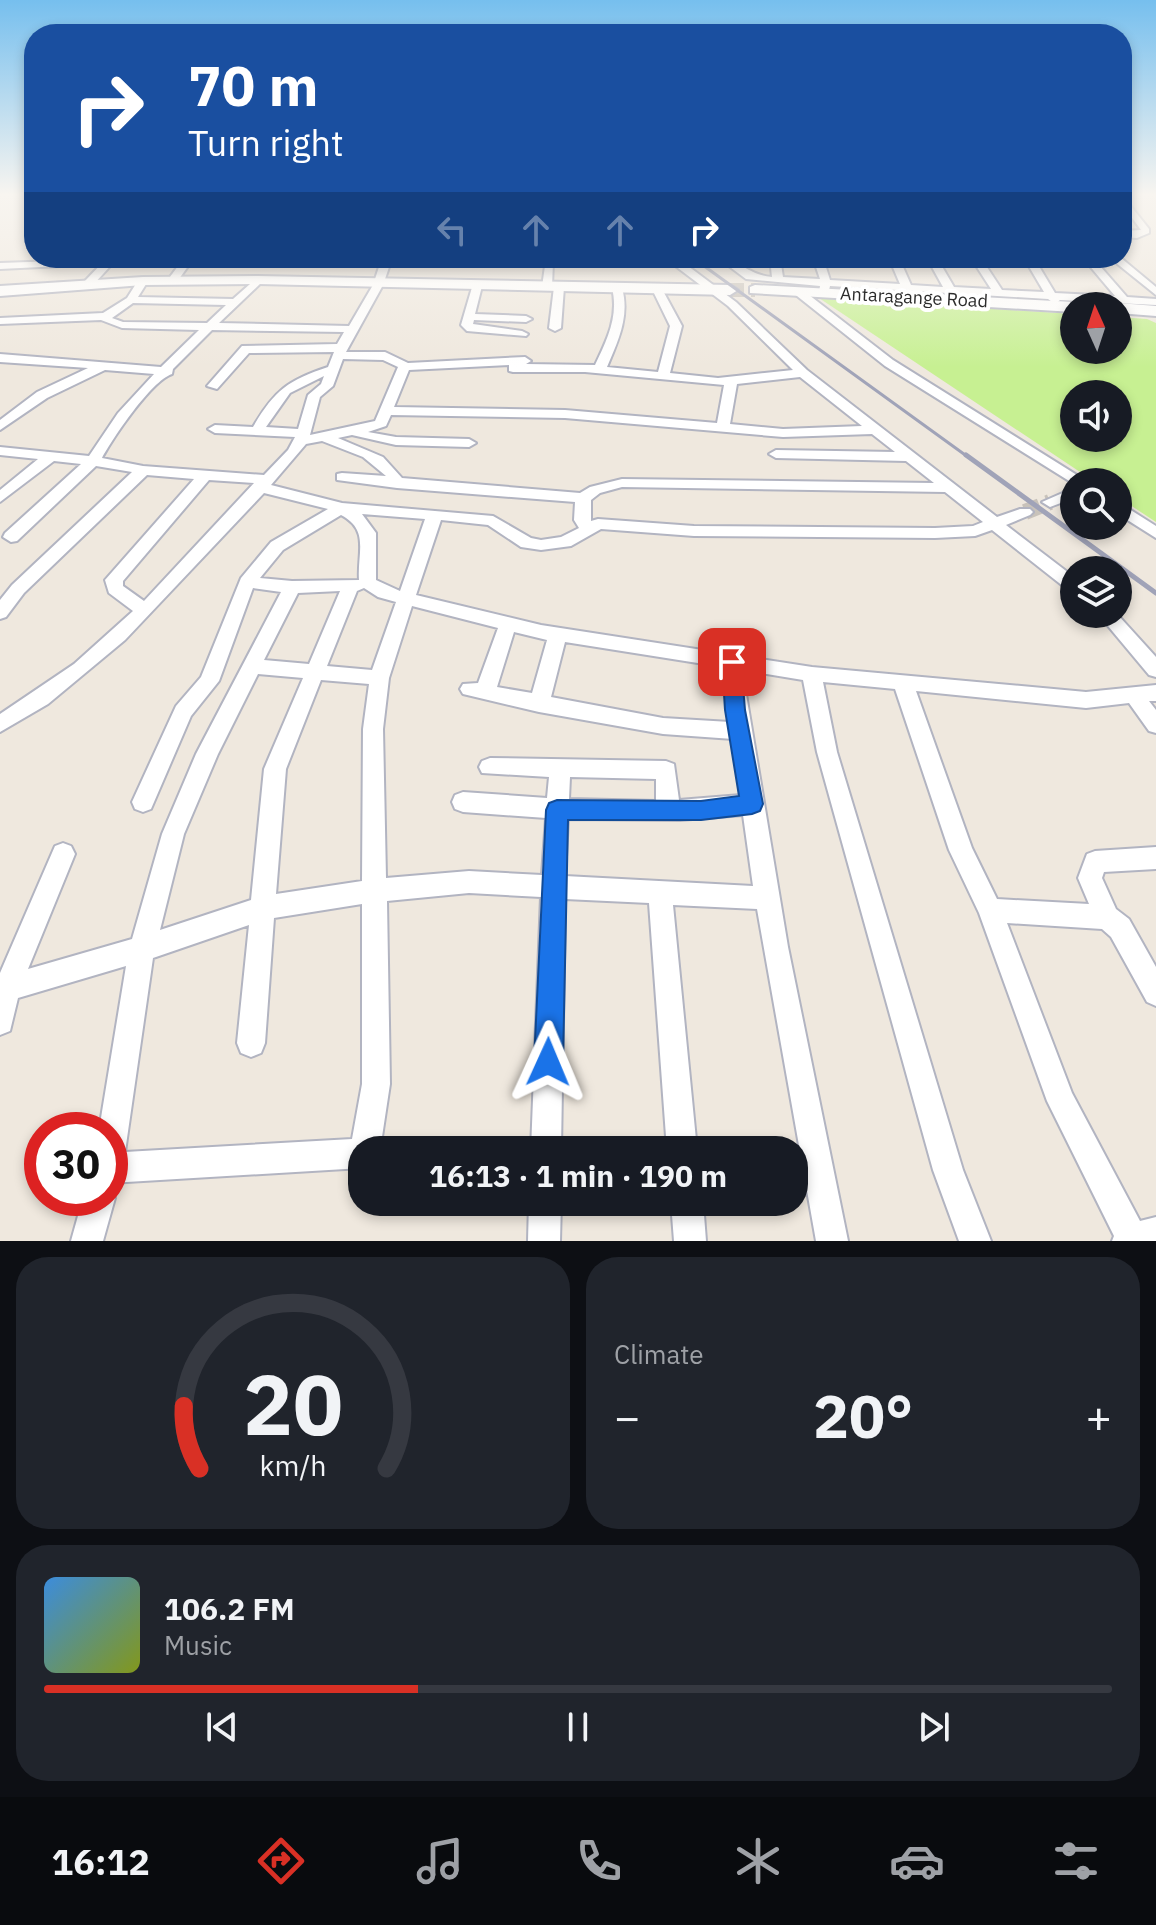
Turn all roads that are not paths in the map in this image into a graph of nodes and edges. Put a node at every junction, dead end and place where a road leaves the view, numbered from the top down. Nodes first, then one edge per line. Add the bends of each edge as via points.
1 (24, 264) edge
2 (0, 266) edge
3 (53, 268) edge
4 (103, 268) edge
5 (182, 268) edge
6 (384, 268) edge
7 (477, 268) edge
8 (552, 268) edge
9 (599, 268) edge
10 (684, 268) edge
11 (738, 268) edge
12 (741, 268) edge
13 (776, 268) edge
14 (820, 268) edge
15 (898, 268) edge
16 (938, 268) edge
17 (982, 268) edge
18 (1036, 268) edge
19 (1095, 268) edge
20 (1127, 268) edge
21 (742, 271) junction
22 (258, 280) junction
23 (143, 281) junction
24 (172, 281) junction
25 (778, 281) junction
26 (88, 284) junction
27 (378, 285) junction
28 (471, 286) junction
29 (906, 286) junction
30 (33, 287) junction
31 (553, 287) junction
32 (598, 287) junction
33 (825, 287) junction
34 (617, 288) junction
35 (657, 289) junction
36 (950, 289) junction
37 (711, 290) junction
38 (730, 290) tunnel mouth
39 (755, 290) tunnel mouth
40 (796, 290) junction
41 (0, 291) edge
42 (998, 292) junction
43 (1110, 292) edge
44 (1156, 292) edge
45 (131, 300) junction
46 (1060, 300) edge
47 (236, 302) junction
48 (1156, 302) edge
49 (1060, 303) edge
50 (1060, 303) edge
51 (1132, 305) edge
52 (1132, 309) edge
53 (1156, 314) edge
54 (106, 316) junction
55 (470, 317) junction
56 (526, 319) dead end
57 (0, 321) edge
58 (211, 327) junction
59 (555, 328) dead end
60 (352, 329) junction
61 (522, 334) dead end
62 (0, 358) edge
63 (337, 358) junction
64 (555, 361) dead end
65 (103, 366) junction
66 (404, 367) junction
67 (513, 368) dead end
68 (599, 370) junction
69 (168, 371) junction
70 (803, 373) junction
71 (663, 377) junction
72 (731, 381) junction
73 (213, 386) dead end
74 (387, 411) junction
75 (0, 426) edge
76 (723, 428) junction
77 (215, 429) dead end
78 (874, 430) junction
79 (257, 431) junction
80 (351, 432) junction
81 (301, 437) junction
82 (324, 438) junction
83 (469, 443) dead end
84 (2, 454) edge
85 (776, 454) dead end
86 (50, 457) junction
87 (908, 457) junction
88 (93, 461) junction
89 (1060, 469) edge
90 (143, 470) junction
91 (206, 474) junction
92 (342, 477) dead end
93 (262, 483) junction
94 (397, 484) junction
95 (417, 485) junction
96 (947, 488) junction
97 (0, 497) edge
98 (583, 498) junction
99 (1060, 498) edge
100 (1050, 502) tunnel mouth
101 (341, 508) junction
102 (407, 511) junction
103 (1025, 512) tunnel mouth
104 (435, 514) junction
105 (1132, 517) edge
106 (995, 527) junction
107 (588, 529) junction
108 (1156, 533) edge
109 (11, 537) dead end
110 (1060, 576) edge
111 (247, 582) junction
112 (359, 585) junction
113 (292, 587) junction
114 (405, 598) junction
115 (143, 609) junction
116 (0, 613) edge
117 (508, 624) junction
118 (1119, 628) edge
119 (558, 634) junction
120 (732, 662) junction
121 (253, 666) junction
122 (1156, 670) edge
123 (316, 672) junction
124 (812, 674) junction
125 (379, 678) junction
126 (903, 683) junction
127 (1146, 695) edge
128 (539, 704) junction
129 (0, 724) edge
130 (1156, 725) edge
131 (740, 731) junction
132 (560, 766) junction
133 (490, 767) dead end
134 (143, 802) dead end
135 (463, 802) dead end
136 (752, 804) junction
137 (557, 810) junction
138 (668, 810) junction
139 (63, 854) dead end
140 (1156, 858) edge
141 (553, 886) junction
142 (374, 891) junction
143 (660, 894) junction
144 (764, 898) junction
145 (263, 908) junction
146 (990, 910) junction
147 (1107, 917) junction
148 (142, 949) junction
149 (1148, 962) edge
150 (7, 988) junction
151 (1156, 993) edge
152 (0, 1021) edge
153 (251, 1043) dead end
154 (116, 1112) edge
155 (367, 1136) edge
156 (546, 1136) edge
157 (681, 1136) edge
158 (348, 1152) edge
159 (128, 1167) edge
160 (94, 1216) edge
161 (545, 1216) edge
162 (688, 1216) edge
163 (1139, 1238) edge
164 (87, 1241) edge
165 (544, 1241) edge
166 (690, 1241) edge
167 (832, 1241) edge
168 (975, 1241) edge

1 - 2 street
3 - 30 street
4 - 26 street
5 - 24 street
6 - 27 street
7 - 28 street
8 - 31 street
9 - 32 street
10 - 37 street
11 - 21 street
12 - 21 street
13 - 25 street
14 - 33 street
15 - 29 street
16 - 36 street
17 - 42 street
18 - 46 street
19 - 43 street
20 - 44 street
21 - 25 street
22 - 24 street
22 - 27 street
22 - 47 street
23 - 24 street
23 - 26 street
23 - 45 street
25 - 33 street
26 - 30 street
27 - 28 street
27 - 60 street
28 - 31 street
28 - 55 street
29 - 33 street
29 - 36 street
30 - 41 street
31 - 32 street
31 - 59 street
32 - 34 street
33 - 40 street, Antaragange Road
33 - 49 street, Antaragange Road
34 - 35 street
34 - 68 street via 622,300
35 - 37 street
35 - 71 street via 676,326
36 - 42 street
37 - 38 street
37 - 70 street
39 - 40 street, Antaragange Road
40 - 89 street via 889,363
42 - 50 street
45 - 47 street
45 - 54 street
47 - 58 street
48 - 51 street
52 - 53 street
54 - 57 street
54 - 58 street via 122,325
55 - 56 street
55 - 61 street via 471,329
58 - 60 street
58 - 69 street
60 - 63 street
62 - 65 street
63 - 66 street via 385,356
63 - 73 street via 246,349
63 - 79 street via 277,395
63 - 81 street via 324,389 314,395
64 - 66 street
65 - 69 street
65 - 75 street via 42,395
66 - 74 street
67 - 68 street
68 - 71 street
69 - 88 street via 101,444
70 - 72 street
70 - 78 street
71 - 72 street
72 - 76 street
74 - 76 street via 565,414
74 - 80 street via 381,423
76 - 78 street
77 - 79 street
78 - 87 street
79 - 81 street
80 - 82 street
80 - 83 street via 396,441
81 - 82 street
81 - 93 street
82 - 94 street via 367,453 395,474
84 - 86 street
85 - 87 street
86 - 88 street
86 - 97 street
87 - 96 street
88 - 90 street
88 - 109 street
90 - 91 street
90 - 116 street via 18,589
91 - 93 street
91 - 115 street via 114,580 115,589
92 - 94 street
93 - 101 street
93 - 115 street
94 - 95 street
95 - 98 street
95 - 102 street
96 - 98 street via 635,482 595,490
96 - 106 street
98 - 107 street via 582,520
99 - 100 street
101 - 102 street
101 - 111 street via 277,546
101 - 112 street via 362,521 368,533
102 - 104 street
103 - 106 street
104 - 107 street via 493,521 515,538 541,545 565,542
104 - 114 street
105 - 108 street
106 - 107 street via 935,533 694,531 598,524
106 - 110 street
111 - 113 street
111 - 134 street via 209,681 183,712
112 - 113 street
112 - 114 street
112 - 123 street
113 - 121 street
114 - 117 street
114 - 125 street
115 - 129 street via 74,677
117 - 119 street
117 - 128 street via 478,690
118 - 122 street
119 - 120 street
119 - 128 street
120 - 124 street
120 - 131 street
121 - 123 street
121 - 148 street via 178,818
123 - 125 street
123 - 145 street via 275,769
124 - 126 street
124 - 168 street via 827,752 948,1170
125 - 142 street via 373,729
126 - 127 street via 1057,698
126 - 146 street via 961,850
127 - 130 street
128 - 131 street via 663,726
131 - 136 street
132 - 133 street
132 - 137 street
132 - 138 street via 666,770
135 - 137 street
136 - 138 street
136 - 144 street
137 - 138 street
137 - 141 street
139 - 150 street
140 - 147 street via 1095,862 1090,878
141 - 142 street via 469,882
141 - 143 street
141 - 156 street
142 - 145 street
142 - 155 street via 376,1084
143 - 144 street
143 - 157 street
144 - 167 street
145 - 148 street
145 - 153 street
146 - 147 street
146 - 163 street via 1061,1101
147 - 149 street
148 - 150 street
148 - 154 street
149 - 151 street
150 - 152 street
158 - 159 street
160 - 164 street
161 - 165 street
162 - 166 street

